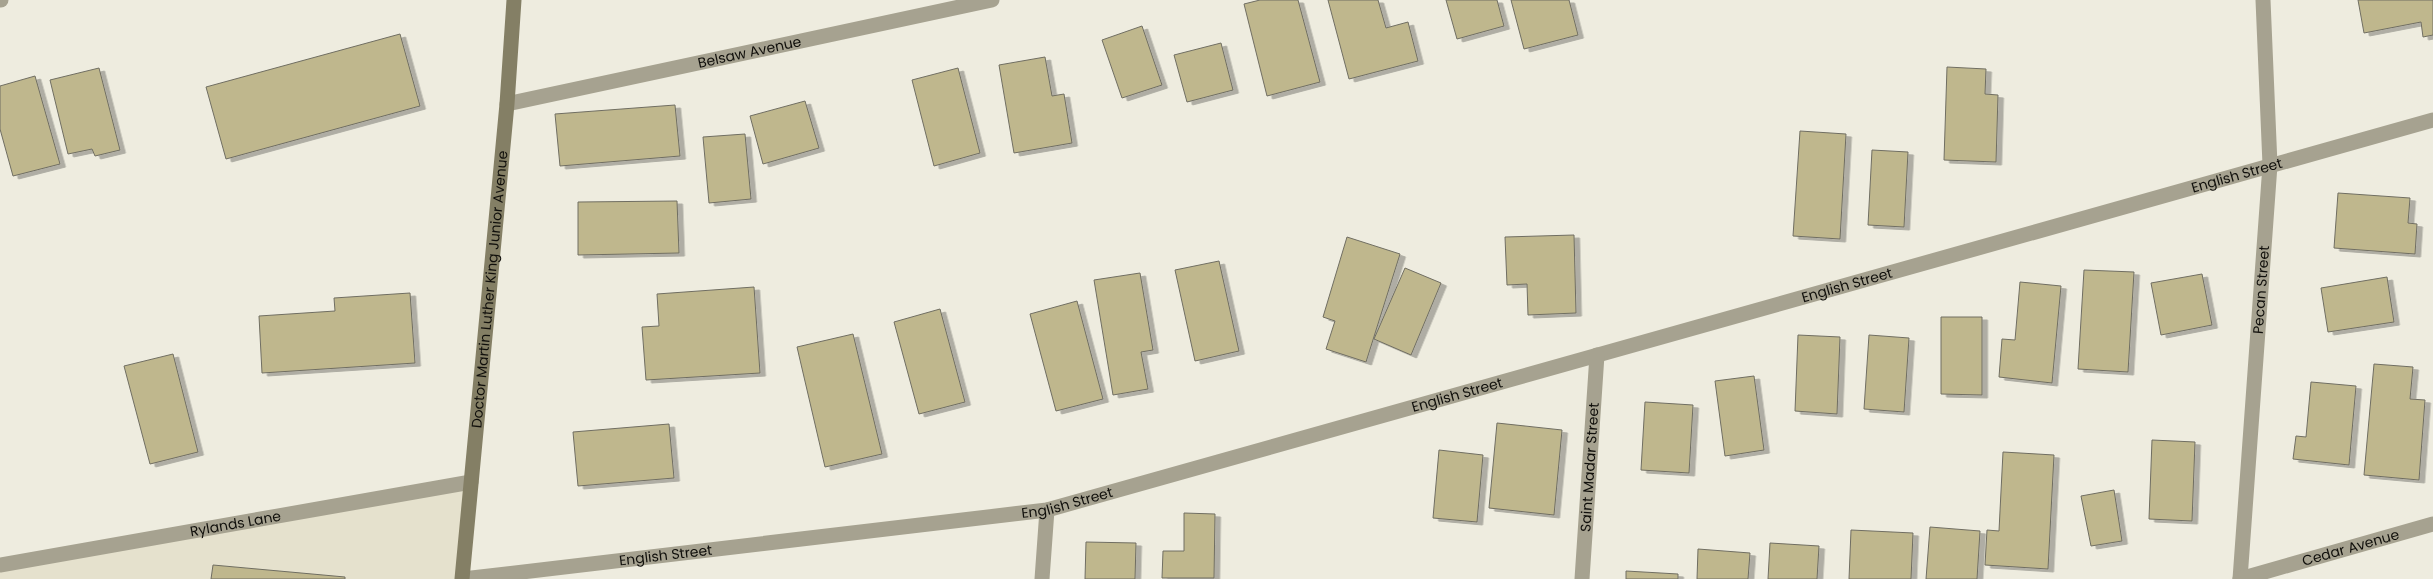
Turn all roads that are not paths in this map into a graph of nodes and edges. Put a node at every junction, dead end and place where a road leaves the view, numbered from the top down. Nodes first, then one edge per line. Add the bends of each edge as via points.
1 (514, 0) edge
2 (992, 0) edge
3 (2263, 0) edge
4 (507, 104) junction
5 (2433, 120) edge
6 (2270, 165) junction
7 (1597, 355) junction
8 (471, 482) junction
9 (1047, 510) junction
10 (2433, 524) edge
11 (0, 565) edge
12 (462, 579) edge
13 (1042, 579) edge
14 (1582, 579) edge
15 (2240, 579) edge

1 - 4 main road, Doctor Martin Luther King Junior Avenue
2 - 4 street, Belsaw Avenue
3 - 6 street, Pecan Street
4 - 8 main road, Doctor Martin Luther King Junior Avenue
5 - 6 street, English Street
6 - 7 street, English Street
6 - 15 street, Pecan Street
7 - 9 street, English Street
7 - 14 street, Saint Madar Street
8 - 11 street, Rylands Lane
8 - 12 main road, Doctor Martin Luther King Junior Avenue
9 - 12 street, English Street
9 - 13 street
10 - 15 street, Cedar Avenue

